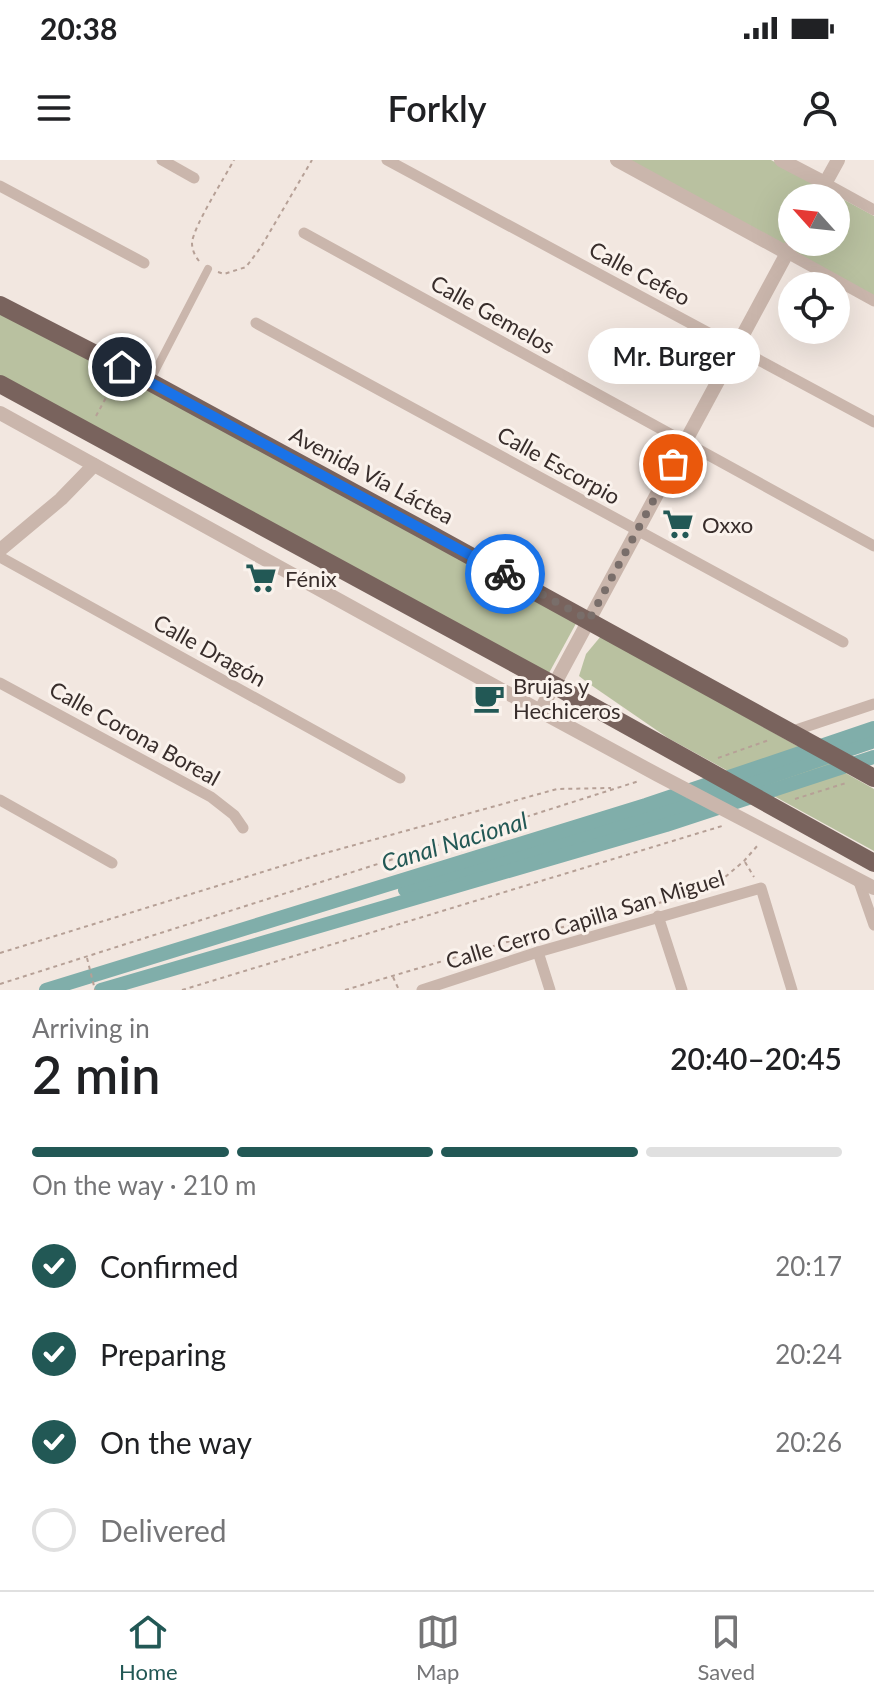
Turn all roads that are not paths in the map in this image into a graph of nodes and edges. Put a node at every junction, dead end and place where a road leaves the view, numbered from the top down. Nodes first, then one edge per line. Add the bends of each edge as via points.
1 (162, 160) edge
2 (387, 160) edge
3 (617, 160) edge
4 (781, 160) edge
5 (838, 160) edge
6 (194, 178) dead end
7 (825, 183) junction
8 (0, 186) edge
9 (874, 210) edge
10 (304, 233) dead end
11 (778, 242) edge
12 (786, 256) edge
13 (803, 256) edge
14 (144, 263) dead end
15 (208, 269) road end
16 (874, 301) edge
17 (0, 305) edge
18 (256, 323) dead end
19 (736, 348) junction
20 (150, 382) junction
21 (0, 384) edge
22 (0, 413) edge
23 (874, 422) edge
24 (685, 442) junction
25 (94, 465) junction
26 (637, 531) junction
27 (874, 546) edge
28 (0, 550) edge
29 (0, 557) edge
30 (589, 620) junction
31 (843, 642) dead end
32 (0, 683) edge
33 (554, 685) junction
34 (874, 704) edge
35 (540, 711) junction
36 (796, 735) junction
37 (867, 775) edge
38 (400, 778) dead end
39 (0, 800) edge
40 (243, 828) dead end
41 (112, 863) dead end
42 (874, 863) edge
43 (858, 879) junction
44 (874, 888) edge
45 (658, 916) junction
46 (874, 925) edge
47 (538, 952) junction
48 (422, 990) edge
49 (550, 990) edge
50 (682, 990) edge
51 (792, 990) edge

1 - 6 street
2 - 19 street, Calle Cefeo
3 - 11 street
4 - 7 street
5 - 7 street
7 - 9 street
8 - 14 street
10 - 24 street, Calle Gemelos
12 - 19 street
13 - 16 street
15 - 20 street
17 - 20 main road, Avenida Vía Láctea
18 - 26 street, Calle Escorpio
19 - 23 street, Calle Cefeo
19 - 24 street
20 - 30 main road, Avenida Vía Láctea
21 - 33 main road
22 - 25 street
24 - 26 street
24 - 27 street, Calle Gemelos
25 - 28 street
25 - 35 street
26 - 30 street
26 - 31 street, Calle Escorpio
29 - 38 street, Calle Dragón
30 - 33 street
30 - 36 main road, Avenida Vía Láctea
32 - 40 street, Calle Corona Boreal via 211,797
33 - 35 street
33 - 42 main road
34 - 36 street
35 - 43 street
36 - 37 main road, Avenida Vía Láctea
39 - 41 street
43 - 44 street
43 - 46 street
45 - 47 street, Calle Cerro Capilla San Miguel
45 - 50 street
45 - 51 street, Calle Cerro Capilla San Miguel via 761,888
47 - 48 street, Calle Cerro Capilla San Miguel
47 - 49 street

